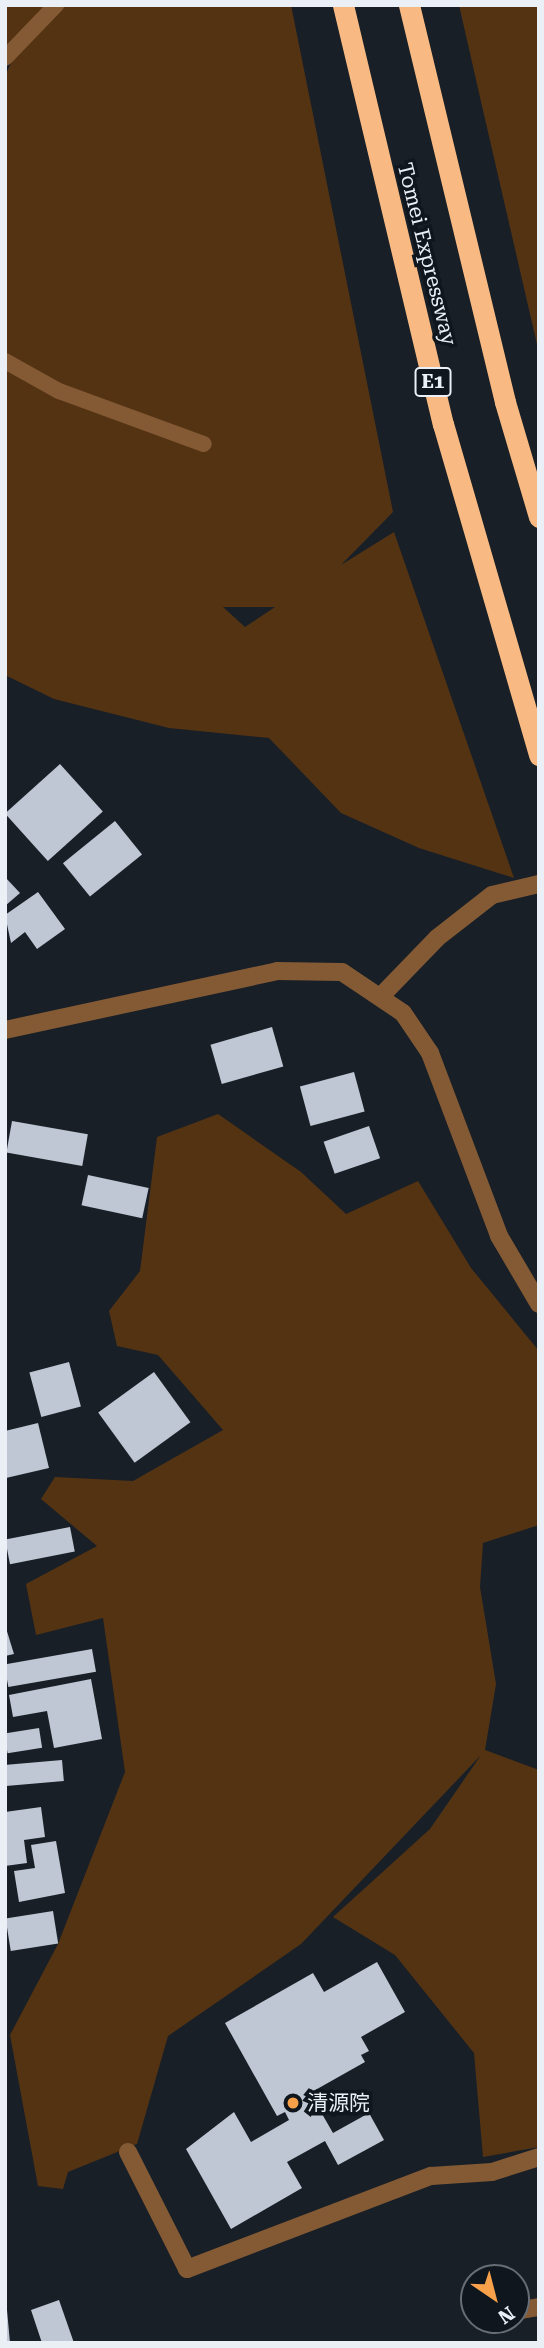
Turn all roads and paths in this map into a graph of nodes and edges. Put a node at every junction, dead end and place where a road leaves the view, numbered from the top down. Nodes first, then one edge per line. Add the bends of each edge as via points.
1 (56, 5) edge
2 (343, 5) edge
3 (409, 5) edge
4 (5, 58) edge
5 (5, 361) edge
6 (204, 444) dead end
7 (539, 517) edge
8 (539, 755) edge
9 (539, 884) edge
10 (382, 995) junction
11 (5, 1030) edge
12 (539, 1304) edge
13 (128, 2152) dead end
14 (539, 2157) edge

1 - 4 lane
2 - 8 highway, Tomei Expressway / E1 via 443,424
3 - 7 highway, Tomei Expressway via 505,402
5 - 6 lane via 59,391
9 - 10 street via 492,895 437,938
10 - 11 street via 342,972 277,971
10 - 12 street via 430,1053 499,1236
13 - 14 street via 187,2269 431,2176 492,2172

